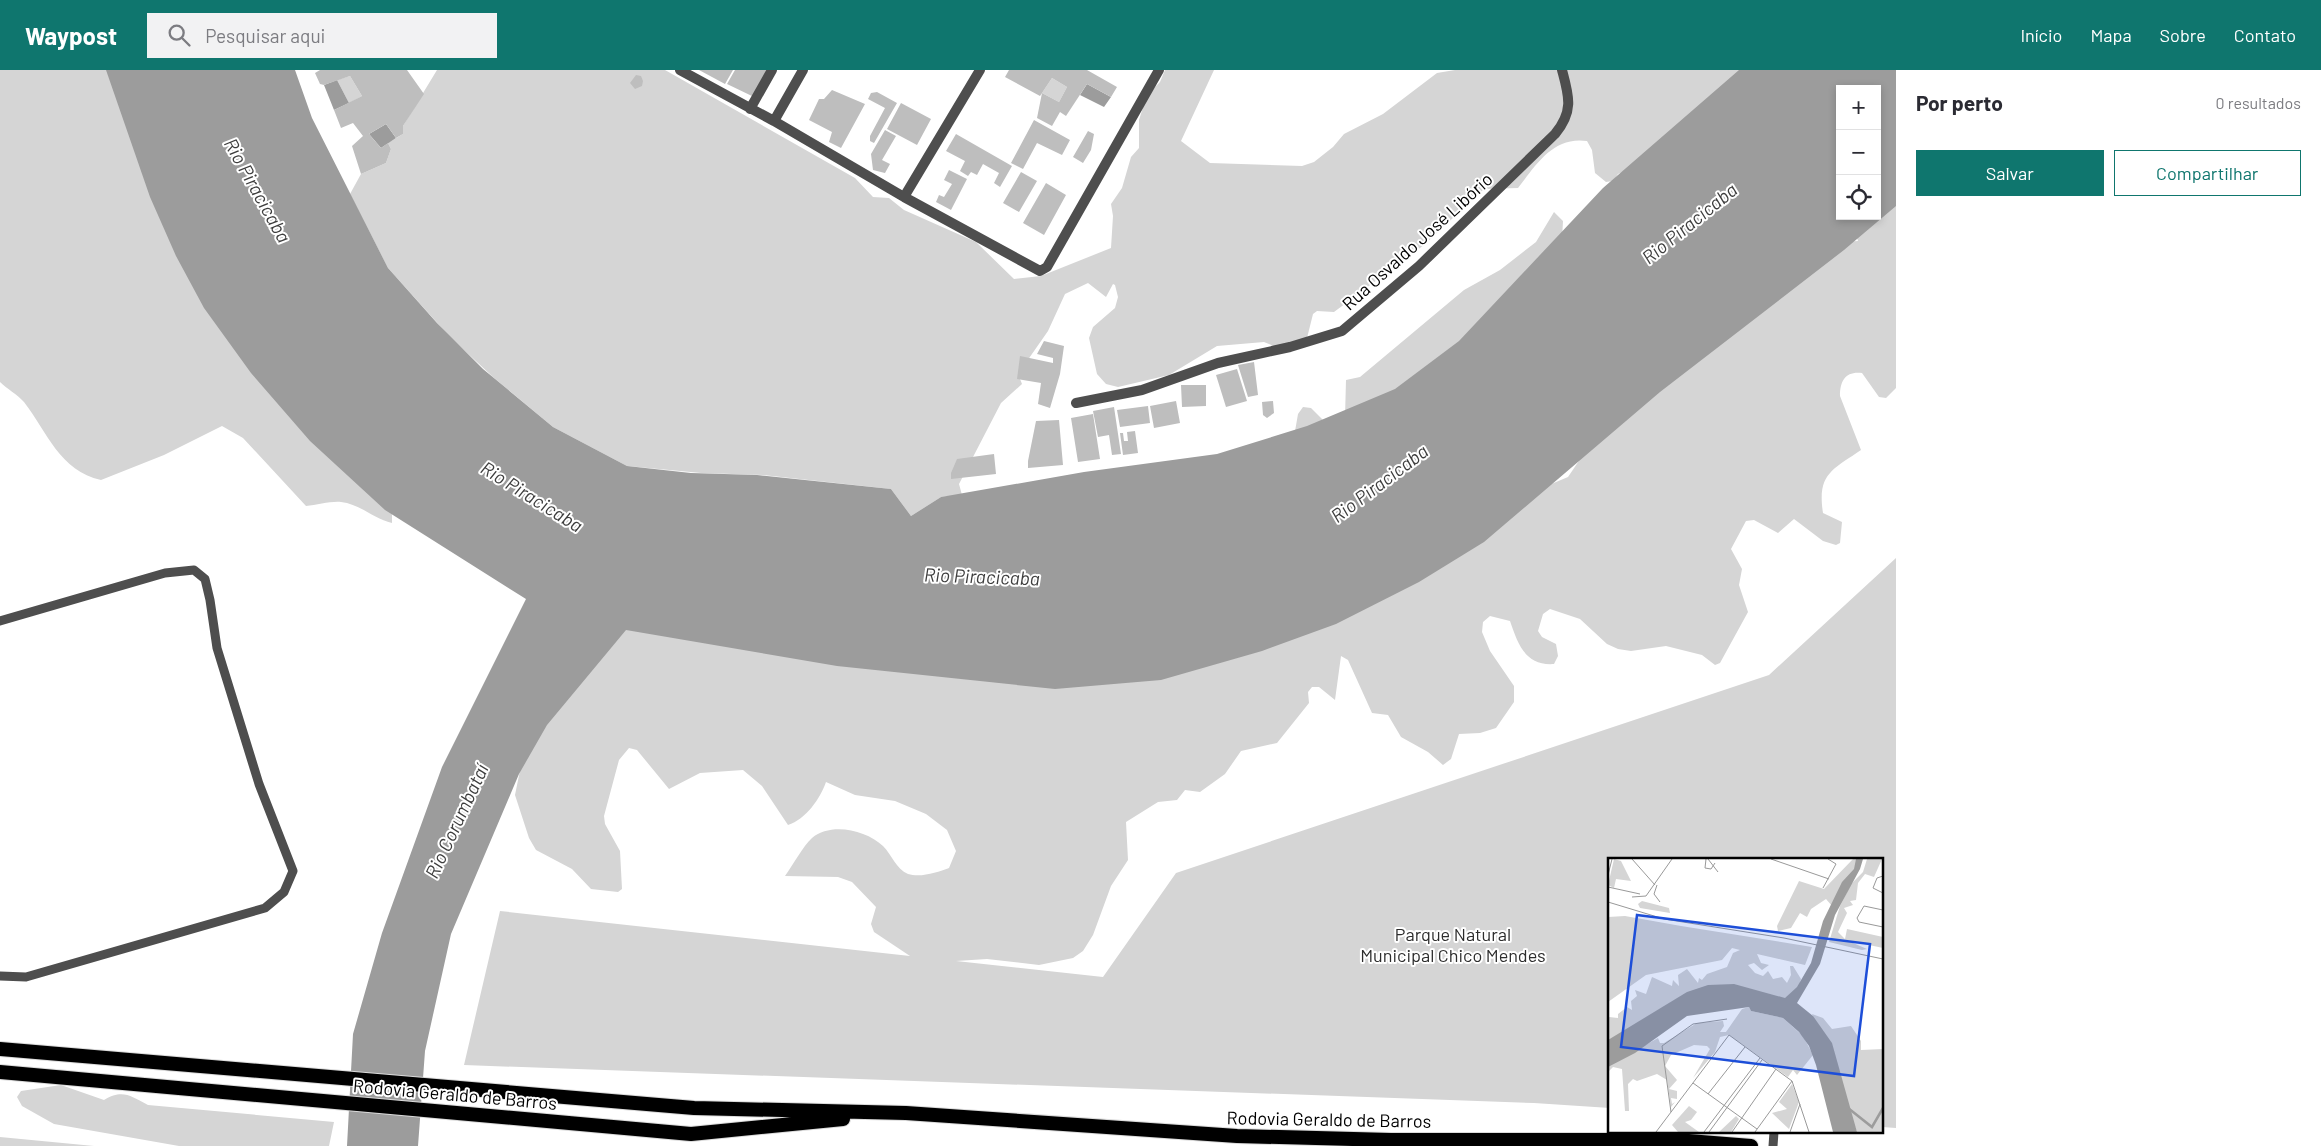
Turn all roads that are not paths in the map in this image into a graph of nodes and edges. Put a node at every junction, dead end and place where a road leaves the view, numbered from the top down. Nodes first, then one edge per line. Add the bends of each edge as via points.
1 (680, 70) edge
2 (772, 70) edge
3 (803, 70) edge
4 (980, 70) edge
5 (1158, 70) edge
6 (1562, 70) edge
7 (750, 109) junction
8 (774, 121) junction
9 (904, 197) junction
10 (1076, 403) dead end
11 (0, 621) edge
12 (0, 976) edge
13 (0, 1049) edge
14 (0, 1072) edge
15 (906, 1113) junction
16 (1751, 1146) edge

1 - 7 street
2 - 7 street
3 - 8 street
4 - 9 street
5 - 9 street via 1046,268 1040,271
6 - 10 street, Rua Osvaldo José Libório via 1570,99 1565,118 1555,134 1419,266 1342,331 1218,363 1142,390
7 - 8 street
8 - 9 street
11 - 12 lane via 165,573 194,570 204,579 218,648 259,784 293,871 284,892 265,908 26,977
13 - 15 highway, Rodovia Geraldo de Barros via 694,1108
14 - 15 highway, Rodovia Geraldo de Barros via 691,1134
15 - 16 highway, Rodovia Geraldo de Barros via 1237,1136 1391,1140 1676,1140

